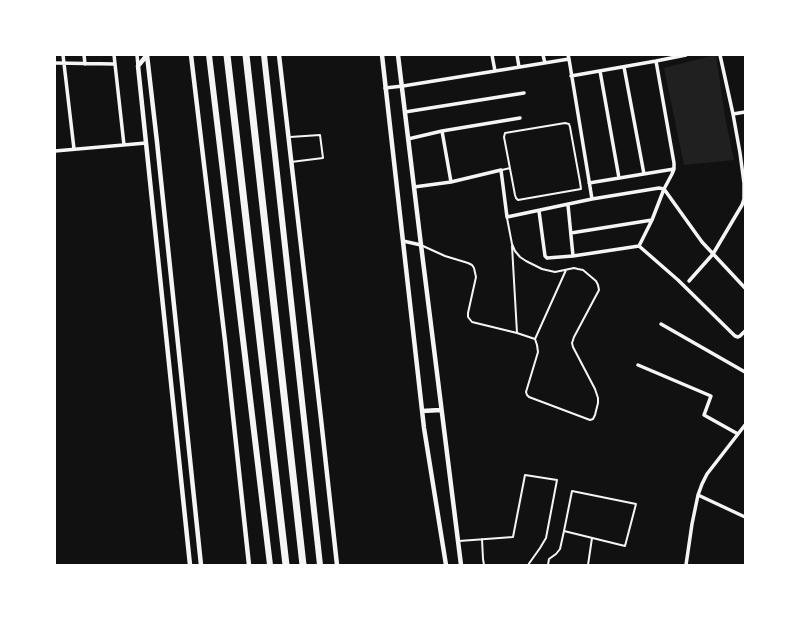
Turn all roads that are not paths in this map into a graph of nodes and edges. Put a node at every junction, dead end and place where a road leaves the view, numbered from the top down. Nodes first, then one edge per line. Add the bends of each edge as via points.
1 (63, 55) edge
2 (84, 55) edge
3 (114, 55) edge
4 (137, 55) edge
5 (147, 55) edge
6 (191, 55) edge
7 (209, 55) edge
8 (227, 55) edge
9 (246, 55) edge
10 (264, 55) edge
11 (279, 55) edge
12 (382, 55) edge
13 (398, 55) edge
14 (492, 55) edge
15 (517, 55) edge
16 (543, 55) edge
17 (686, 55) edge
18 (720, 55) edge
19 (568, 57) edge
20 (656, 61) junction
21 (545, 62) junction
22 (55, 63) edge
23 (64, 63) junction
24 (85, 64) junction
25 (115, 64) junction
26 (138, 66) junction
27 (519, 67) junction
28 (624, 67) junction
29 (495, 71) junction
30 (600, 71) junction
31 (572, 76) junction
32 (402, 86) junction
33 (385, 88) junction
34 (524, 93) dead end
35 (405, 112) junction
36 (745, 112) edge
37 (733, 114) junction
38 (520, 118) dead end
39 (442, 131) junction
40 (288, 137) junction
41 (408, 139) junction
42 (146, 144) junction
43 (124, 145) junction
44 (74, 150) junction
45 (55, 151) edge
46 (291, 162) junction
47 (510, 168) junction
48 (674, 169) junction
49 (501, 170) junction
50 (644, 174) junction
51 (619, 178) junction
52 (161, 182) junction
53 (451, 182) junction
54 (150, 184) junction
55 (589, 184) junction
56 (414, 186) junction
57 (664, 189) junction
58 (592, 200) junction
59 (568, 205) junction
60 (539, 211) junction
61 (507, 217) junction
62 (652, 220) junction
63 (571, 233) junction
64 (403, 242) junction
65 (512, 244) junction
66 (421, 245) junction
67 (639, 246) junction
68 (713, 254) junction
69 (573, 256) junction
70 (566, 270) junction
71 (690, 281) dead end
72 (745, 288) edge
73 (661, 324) dead end
74 (745, 331) edge
75 (517, 333) junction
76 (535, 339) junction
77 (638, 365) dead end
78 (745, 372) edge
79 (441, 410) junction
80 (422, 411) junction
81 (745, 425) edge
82 (738, 434) junction
83 (698, 495) junction
84 (196, 511) junction
85 (185, 513) junction
86 (745, 517) edge
87 (564, 531) junction
88 (592, 538) junction
89 (482, 540) junction
90 (458, 542) junction
91 (190, 565) edge
92 (202, 565) edge
93 (250, 565) edge
94 (270, 565) edge
95 (286, 565) edge
96 (303, 565) edge
97 (320, 565) edge
98 (337, 565) edge
99 (446, 565) edge
100 (461, 565) edge
101 (484, 565) edge
102 (528, 565) edge
103 (548, 565) edge
104 (588, 565) edge
105 (686, 565) edge

1 - 23 street
2 - 24 street
3 - 25 street
4 - 26 street
5 - 26 street
5 - 52 street
6 - 93 street
7 - 94 highway
8 - 95 highway
9 - 96 highway
10 - 97 highway
11 - 40 street
12 - 33 street
13 - 32 street
14 - 29 street
15 - 27 street
16 - 21 street
17 - 20 street
18 - 37 street
19 - 21 street
19 - 31 street
20 - 28 street
20 - 48 street
21 - 27 street
22 - 23 street
23 - 24 street
23 - 44 street
24 - 25 street
25 - 43 street
26 - 42 street
27 - 29 street
28 - 30 street
28 - 50 street
29 - 32 street
30 - 31 street
30 - 51 street
31 - 55 street
32 - 33 street
32 - 35 street
33 - 64 street
34 - 35 street
35 - 41 street
36 - 37 street
37 - 68 street via 743,173 744,199
38 - 39 street
39 - 41 street
39 - 53 street
40 - 46 street
40 - 46 lane via 320,135 323,158
41 - 56 street
42 - 43 street
42 - 54 street
43 - 44 street
44 - 45 street
46 - 98 street
47 - 47 lane via 518,200 581,189 569,124 505,133
47 - 49 lane
48 - 50 street
48 - 57 street
49 - 53 street
49 - 61 street
50 - 51 street
51 - 55 street
52 - 54 street
52 - 84 street
53 - 56 street
54 - 85 street
55 - 58 street
56 - 66 street
57 - 58 street
57 - 62 street
57 - 68 street
58 - 59 street
59 - 60 street
59 - 63 street
60 - 61 street
60 - 69 street via 546,257
61 - 65 lane
62 - 63 street
62 - 67 street
63 - 69 street
64 - 66 street
64 - 80 street
65 - 70 lane via 520,257 532,265 555,272
65 - 75 lane
66 - 75 lane via 468,263 474,268 476,277 468,313 472,322
66 - 79 street
67 - 69 street
67 - 74 street via 735,336 738,337
68 - 71 street
68 - 72 street
70 - 76 lane
70 - 76 lane via 583,270 596,281 599,290 572,343 597,393 598,403 593,419 527,395 526,389 538,352
73 - 78 street
75 - 76 lane
77 - 82 street via 711,396 704,415
79 - 80 street
79 - 90 street
80 - 99 street
81 - 82 street
82 - 83 street via 707,474
83 - 86 street
83 - 105 street
84 - 85 street
84 - 92 street
85 - 91 street
87 - 88 lane
87 - 88 lane via 572,491 636,504 625,546
87 - 103 lane via 560,549 549,559
88 - 104 lane
89 - 90 lane
89 - 101 lane
89 - 102 lane via 513,537 525,475 556,480 546,538
90 - 100 street

